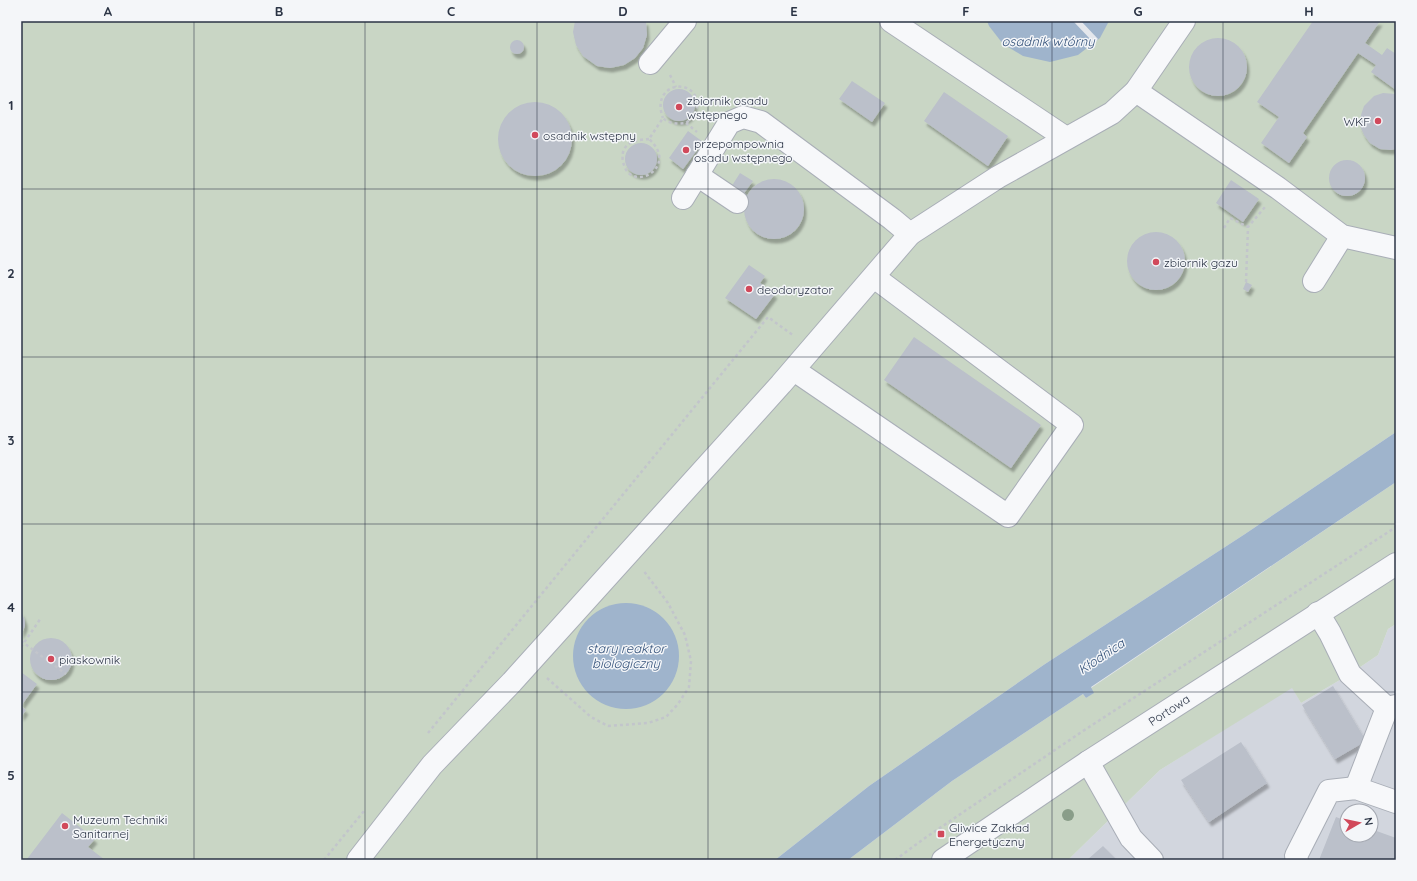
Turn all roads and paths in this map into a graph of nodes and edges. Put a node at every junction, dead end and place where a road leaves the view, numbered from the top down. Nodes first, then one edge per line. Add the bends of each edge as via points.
1 (685, 21) edge
2 (891, 21) edge
3 (1184, 21) edge
4 (650, 63) dead end
5 (1136, 91) junction
6 (663, 118) junction
7 (1066, 138) junction
8 (649, 139) junction
9 (697, 175) junction
10 (1278, 188) junction
11 (683, 198) dead end
12 (737, 202) dead end
13 (1248, 227) junction
14 (1224, 228) dead end
15 (910, 234) junction
16 (1342, 236) junction
17 (1396, 248) edge
18 (874, 277) junction
19 (1314, 281) dead end
20 (1246, 282) dead end
21 (812, 349) junction
22 (794, 370) junction
23 (1396, 527) edge
24 (628, 554) junction
25 (1396, 564) edge
26 (1318, 614) junction
27 (41, 618) dead end
28 (22, 642) edge
29 (21, 647) edge
30 (530, 662) junction
31 (66, 674) dead end
32 (1392, 707) edge
33 (425, 736) dead end
34 (1088, 762) junction
35 (1356, 788) junction
36 (1396, 802) edge
37 (364, 811) dead end
38 (324, 860) edge
39 (358, 860) edge
40 (895, 860) edge
41 (943, 860) edge
42 (1152, 860) edge
43 (1297, 860) edge

1 - 4 street
2 - 7 street
3 - 5 street
5 - 7 street via 1112,113
5 - 10 street
6 - 6 path via 660,105 661,98 667,90 684,87 692,91 697,105 696,113 690,120 675,124
6 - 8 path
7 - 15 street via 998,177
8 - 8 path via 659,152 660,162 650,174 634,177 625,168 623,152 629,143
9 - 11 street
9 - 12 street
9 - 15 street via 729,123 743,117 761,122
10 - 13 path
10 - 16 street
13 - 14 path via 1230,218
13 - 20 path
15 - 18 street
16 - 17 street
16 - 19 street
18 - 21 street
18 - 22 street via 1072,425 1008,516
21 - 22 street
21 - 33 path via 768,317
22 - 24 street
23 - 40 path via 1083,731
24 - 30 street
24 - 30 path via 668,603 685,635 691,661 689,687 678,704 666,717 654,721 608,726 573,703
25 - 26 street, Portowa
26 - 32 street via 1350,674
26 - 34 street, Portowa
27 - 28 path
28 - 29 path
28 - 31 path
30 - 39 street via 432,765
32 - 35 street
34 - 41 street, Portowa
34 - 42 street via 1131,838
35 - 36 street
35 - 43 street via 1329,791 1296,856
37 - 38 path

